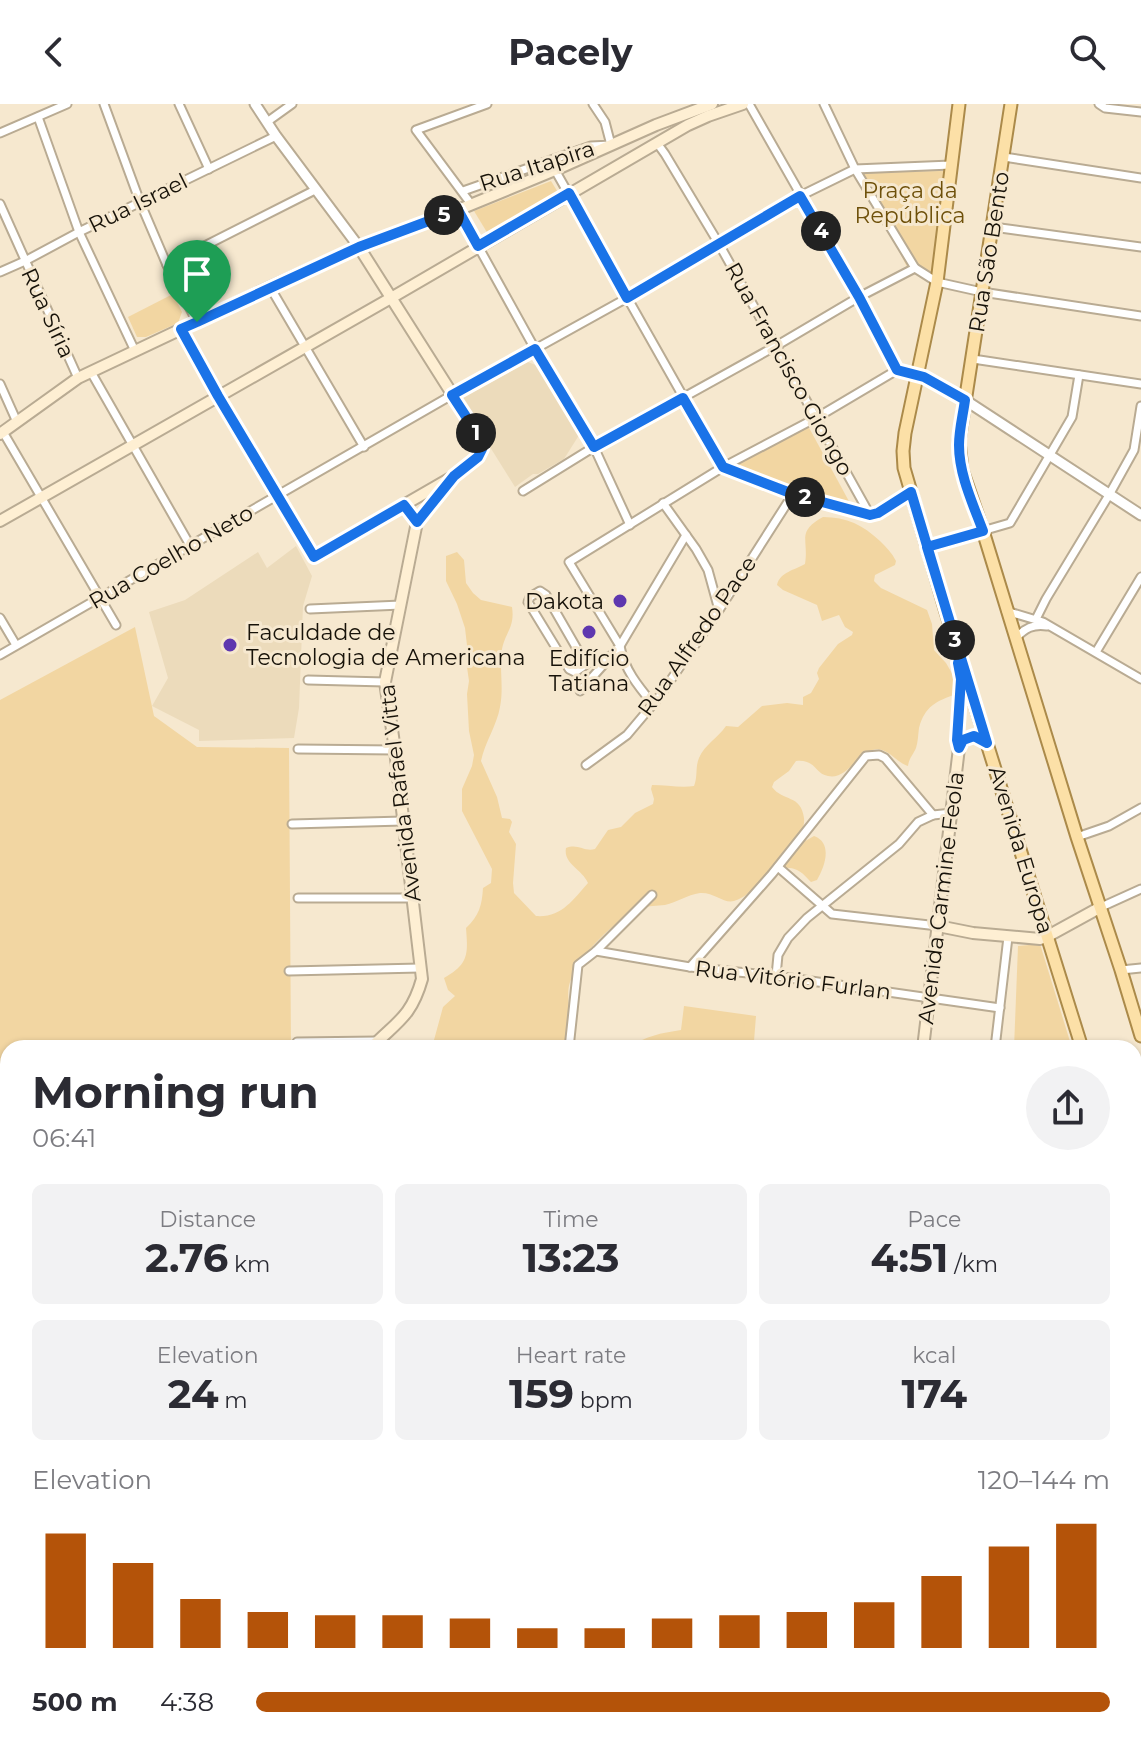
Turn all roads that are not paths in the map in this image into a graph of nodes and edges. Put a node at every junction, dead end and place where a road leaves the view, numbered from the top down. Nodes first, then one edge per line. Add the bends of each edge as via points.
1 (67, 104) edge
2 (104, 104) edge
3 (179, 104) edge
4 (255, 104) edge
5 (292, 104) edge
6 (487, 104) edge
7 (593, 104) edge
8 (712, 104) edge
9 (746, 104) edge
10 (824, 104) edge
11 (959, 104) edge
12 (1011, 104) edge
13 (1099, 104) edge
14 (1141, 112) edge
15 (38, 117) junction
16 (267, 122) junction
17 (605, 122) junction
18 (0, 133) edge
19 (276, 136) junction
20 (623, 139) junction
21 (657, 143) junction
22 (611, 145) junction
23 (1004, 157) junction
24 (622, 163) junction
25 (951, 165) junction
26 (209, 169) junction
27 (855, 169) junction
28 (555, 170) junction
29 (1141, 178) edge
30 (315, 190) junction
31 (463, 191) junction
32 (569, 193) junction
33 (800, 196) junction
34 (140, 202) junction
35 (0, 204) edge
36 (471, 204) junction
37 (458, 210) junction
38 (993, 227) junction
39 (79, 232) junction
40 (719, 244) junction
41 (478, 246) junction
42 (359, 247) junction
43 (1141, 247) edge
44 (25, 261) junction
45 (167, 265) junction
46 (915, 268) junction
47 (0, 272) edge
48 (937, 282) junction
49 (270, 287) junction
50 (982, 292) junction
51 (859, 297) junction
52 (391, 298) junction
53 (627, 298) junction
54 (1141, 316) edge
55 (197, 322) junction
56 (181, 329) junction
57 (776, 346) junction
58 (305, 347) junction
59 (535, 349) junction
60 (135, 351) junction
61 (973, 359) junction
62 (897, 370) junction
63 (91, 372) junction
64 (917, 374) junction
65 (1079, 375) junction
66 (78, 378) junction
67 (0, 384) edge
68 (1141, 384) edge
69 (452, 395) junction
70 (218, 396) junction
71 (683, 398) junction
72 (965, 400) junction
73 (1141, 406) edge
74 (816, 418) junction
75 (17, 422) junction
76 (1, 433) edge
77 (132, 445) junction
78 (364, 447) junction
79 (594, 447) junction
80 (1050, 455) junction
81 (723, 467) junction
82 (454, 476) junction
83 (523, 491) dead end
84 (911, 492) junction
85 (793, 494) junction
86 (1109, 495) junction
87 (41, 497) junction
88 (277, 497) junction
89 (663, 503) junction
90 (404, 505) junction
91 (870, 515) junction
92 (1141, 515) edge
93 (0, 521) edge
94 (417, 522) junction
95 (630, 525) junction
96 (983, 531) junction
97 (686, 535) junction
98 (191, 547) junction
99 (927, 547) junction
100 (1141, 577) edge
101 (101, 598) junction
102 (401, 605) junction
103 (310, 609) dead end
104 (719, 610) junction
105 (1006, 611) junction
106 (0, 618) edge
107 (1036, 619) junction
108 (116, 625) dead end
109 (1049, 626) junction
110 (1015, 639) junction
111 (16, 645) junction
112 (620, 646) junction
113 (1096, 652) junction
114 (0, 655) edge
115 (611, 656) junction
116 (960, 656) junction
117 (588, 663) junction
118 (1141, 679) edge
119 (308, 680) dead end
120 (385, 682) junction
121 (580, 691) dead end
122 (653, 704) junction
123 (987, 743) junction
124 (959, 748) junction
125 (298, 749) dead end
126 (395, 750) junction
127 (586, 765) dead end
128 (1141, 808) edge
129 (952, 813) junction
130 (933, 815) junction
131 (403, 821) junction
132 (292, 824) dead end
133 (1077, 837) junction
134 (778, 867) junction
135 (1141, 889) edge
136 (652, 895) dead end
137 (298, 898) dead end
138 (413, 898) junction
139 (822, 905) junction
140 (1099, 908) junction
141 (938, 926) junction
142 (1048, 936) junction
143 (1008, 937) junction
144 (592, 953) junction
145 (690, 967) junction
146 (420, 968) junction
147 (1141, 968) edge
148 (1121, 970) junction
149 (289, 971) dead end
150 (776, 976) junction
151 (928, 998) junction
152 (1137, 1006) edge
153 (1000, 1008) junction
154 (1141, 1036) edge
155 (380, 1040) edge
156 (570, 1040) edge
157 (924, 1040) edge
158 (996, 1040) edge
159 (1080, 1040) edge

1 - 15 street
2 - 34 street
3 - 26 street
4 - 16 street
5 - 16 street
6 - 31 street via 416,130
7 - 17 street
8 - 20 main road
9 - 21 main road via 708,116
9 - 33 street
10 - 27 street
11 - 25 main road
12 - 23 main road, Rua São Bento
13 - 14 street
15 - 18 street
15 - 39 street
16 - 19 street
17 - 20 street
17 - 22 street
19 - 26 street, Rua Israel
19 - 30 street
20 - 21 main road
20 - 22 main road
21 - 24 main road
21 - 40 street, Rua Francisco Giongo
22 - 24 main road via 623,153
22 - 28 main road
22 - 31 street, Rua Itapira via 591,146
23 - 29 street
23 - 38 main road, Rua São Bento
24 - 32 main road
25 - 27 street
25 - 48 main road
26 - 34 street, Rua Israel
27 - 33 street, Rua Coelho Neto
27 - 46 street
28 - 32 street
28 - 36 main road
30 - 42 street
30 - 45 street
31 - 36 street
32 - 41 main road
32 - 53 street
33 - 40 street, Rua Coelho Neto
33 - 51 street
34 - 39 street, Rua Israel
34 - 45 street
35 - 44 street, Rua Síria
36 - 37 main road
37 - 41 street
37 - 42 main road
38 - 43 street
38 - 50 main road, Rua São Bento
39 - 44 street, Rua Israel
39 - 60 street
40 - 53 street, Rua Coelho Neto
40 - 57 street, Rua Francisco Giongo
41 - 52 main road
41 - 59 street
42 - 49 main road
42 - 52 main road
44 - 47 street, Rua Israel
44 - 66 street, Rua Síria
45 - 55 street
46 - 48 street
46 - 51 street
48 - 50 street
48 - 64 main road
49 - 55 main road
49 - 58 street
50 - 54 street
50 - 61 main road, Rua São Bento
51 - 57 street
51 - 62 street
52 - 58 main road
52 - 69 main road
53 - 59 street, Rua Coelho Neto
53 - 71 street
55 - 56 main road
56 - 60 main road
56 - 70 main road
57 - 71 street
57 - 74 street, Rua Francisco Giongo
58 - 70 main road
58 - 78 street
59 - 69 street, Rua Coelho Neto
59 - 79 street
60 - 63 main road
61 - 65 street
61 - 72 main road, Rua São Bento
62 - 64 street
62 - 74 street
63 - 66 main road
63 - 77 street
64 - 72 street
64 - 84 main road, Avenida Europa via 903,451
65 - 68 street
65 - 80 street via 1072,417
66 - 75 main road
67 - 75 street
69 - 78 street, Rua Coelho Neto
69 - 82 main road via 482,449
70 - 77 main road
70 - 88 main road
71 - 79 street
71 - 81 street
72 - 80 street
72 - 96 main road via 959,456
73 - 86 street via 1134,450
74 - 81 street
74 - 91 street, Rua Francisco Giongo
75 - 76 main road
76 - 87 street
77 - 87 main road
77 - 98 street
78 - 88 street, Rua Coelho Neto
79 - 83 street
79 - 95 street
80 - 86 street
80 - 96 street via 1010,523
81 - 85 street
81 - 89 street
82 - 90 main road
82 - 94 main road, Avenida Rafael Vitta
84 - 91 street
84 - 99 main road, Avenida Europa
85 - 91 street
85 - 104 street, Rua Alfredo Pace
86 - 92 street
86 - 107 street
87 - 93 main road
87 - 101 street
88 - 90 main road via 314,557
88 - 98 street, Rua Coelho Neto
89 - 95 street
89 - 97 street
90 - 94 main road
94 - 102 main road, Avenida Rafael Vitta
95 - 112 street via 569,562
96 - 99 street
96 - 105 main road
97 - 104 street via 708,570
97 - 112 street
98 - 101 street, Rua Coelho Neto
99 - 116 main road, Avenida Europa
100 - 113 street
101 - 108 street
101 - 111 street, Rua Coelho Neto
102 - 103 street
102 - 120 main road, Avenida Rafael Vitta
104 - 122 street, Rua Alfredo Pace
105 - 107 street
105 - 110 main road
106 - 111 street
107 - 109 street
109 - 110 street via 1027,627
109 - 113 street
110 - 133 main road
111 - 114 street, Rua Coelho Neto
112 - 115 street
112 - 122 street via 622,661
113 - 118 street
115 - 117 street
115 - 121 street
116 - 123 main road, Avenida Europa
116 - 124 main road, Avenida Carmine Feola
117 - 117 street via 546,595 540,591 530,597 528,602 569,669 575,672
119 - 120 street
120 - 126 main road, Avenida Rafael Vitta
122 - 127 street, Rua Alfredo Pace via 627,735
123 - 124 main road, Avenida Carmine Feola via 974,736
123 - 142 main road, Avenida Europa
124 - 129 main road, Avenida Carmine Feola
125 - 126 street
126 - 131 main road, Avenida Rafael Vitta
128 - 133 street
129 - 130 street
129 - 141 main road, Avenida Carmine Feola
130 - 134 street via 885,758 866,756
130 - 139 street via 918,822 899,844
131 - 132 street
131 - 138 main road, Avenida Rafael Vitta
133 - 140 main road
134 - 139 street
134 - 145 street
135 - 140 street
136 - 144 street
137 - 138 street
138 - 146 main road, Avenida Rafael Vitta
139 - 141 street via 832,914
139 - 150 street via 788,938 778,955
140 - 142 main road
140 - 148 main road
141 - 143 main road
141 - 151 main road, Avenida Carmine Feola
142 - 143 main road
142 - 159 main road, Avenida Europa
143 - 153 street
144 - 145 street, Rua Vitório Furlan
144 - 156 street via 578,965
145 - 150 street, Rua Vitório Furlan
146 - 149 street
146 - 155 main road, Avenida Rafael Vitta via 417,998
147 - 148 street
148 - 152 main road
150 - 151 street, Rua Vitório Furlan
151 - 153 street, Rua Vitório Furlan
151 - 157 main road, Avenida Carmine Feola
152 - 154 main road
153 - 158 street

